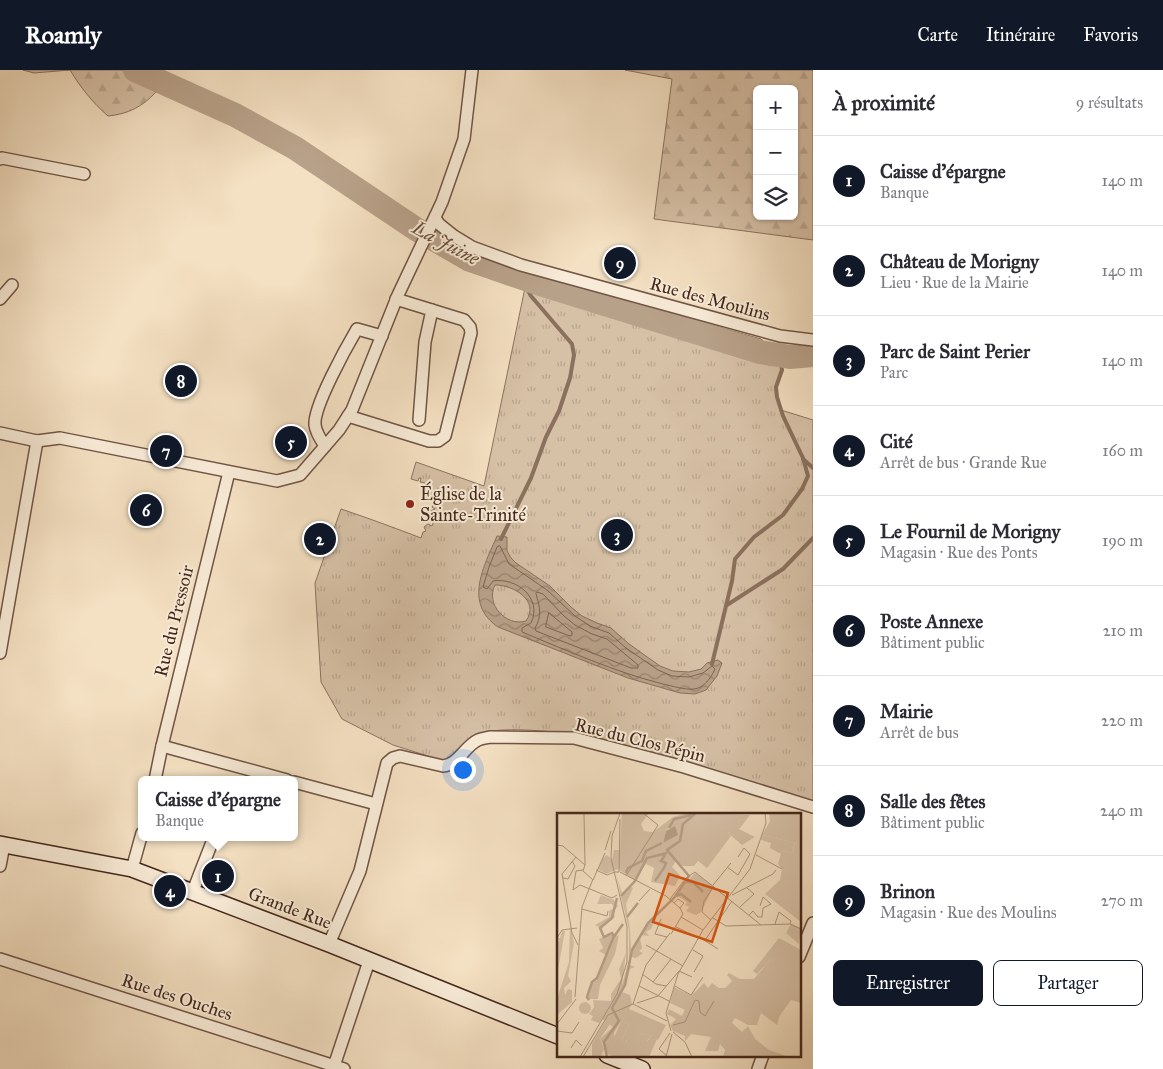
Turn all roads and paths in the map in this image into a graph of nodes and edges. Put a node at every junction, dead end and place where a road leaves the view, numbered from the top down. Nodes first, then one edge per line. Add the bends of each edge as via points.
1 (472, 70) edge
2 (0, 159) edge
3 (84, 174) dead end
4 (434, 221) junction
5 (12, 285) dead end
6 (0, 299) edge
7 (396, 299) junction
8 (432, 310) junction
9 (382, 336) junction
10 (813, 340) edge
11 (348, 416) junction
12 (419, 420) dead end
13 (0, 433) edge
14 (38, 442) junction
15 (325, 446) junction
16 (229, 472) junction
17 (0, 653) edge
18 (162, 746) junction
19 (156, 776) edge
20 (272, 776) edge
21 (298, 783) edge
22 (376, 804) junction
23 (813, 807) edge
24 (140, 841) edge
25 (212, 841) edge
26 (2, 844) edge
27 (0, 866) edge
28 (132, 869) junction
29 (193, 891) junction
30 (813, 923) edge
31 (329, 944) junction
32 (800, 956) edge
33 (0, 959) edge
34 (369, 960) junction
35 (557, 1036) edge
36 (610, 1056) edge
37 (763, 1056) edge
38 (337, 1068) edge
39 (642, 1069) edge
40 (758, 1069) edge

1 - 4 street via 464,138
2 - 3 street
4 - 7 street
4 - 10 street, Rue des Moulins via 472,247 521,265 780,336
5 - 6 street
7 - 8 street
7 - 9 street
8 - 11 street via 464,320 471,333 445,436 438,441 429,441
8 - 12 street via 425,342
9 - 11 street
9 - 15 street via 357,329 345,348 314,423
11 - 15 street
13 - 14 street
14 - 16 street via 60,438
14 - 17 street
15 - 16 street via 300,475 277,481
16 - 18 street, Rue du Pressoir
18 - 19 street, Rue du Pressoir
18 - 20 street
21 - 22 street
22 - 23 street, Rue du Clos Pépin via 387,763 393,758 400,756 450,766 478,740 522,737 574,738 684,767
22 - 31 street, Rue du Clos Pépin via 360,871
24 - 28 street
25 - 29 street
26 - 27 street
26 - 28 main road, Grande Rue
28 - 29 main road, Grande Rue
29 - 31 main road, Grande Rue
30 - 32 street
31 - 34 main road, Grande Rue
33 - 38 street, Rue des Ouches
34 - 35 main road, Grande Rue
34 - 38 street
36 - 39 main road
37 - 40 street

